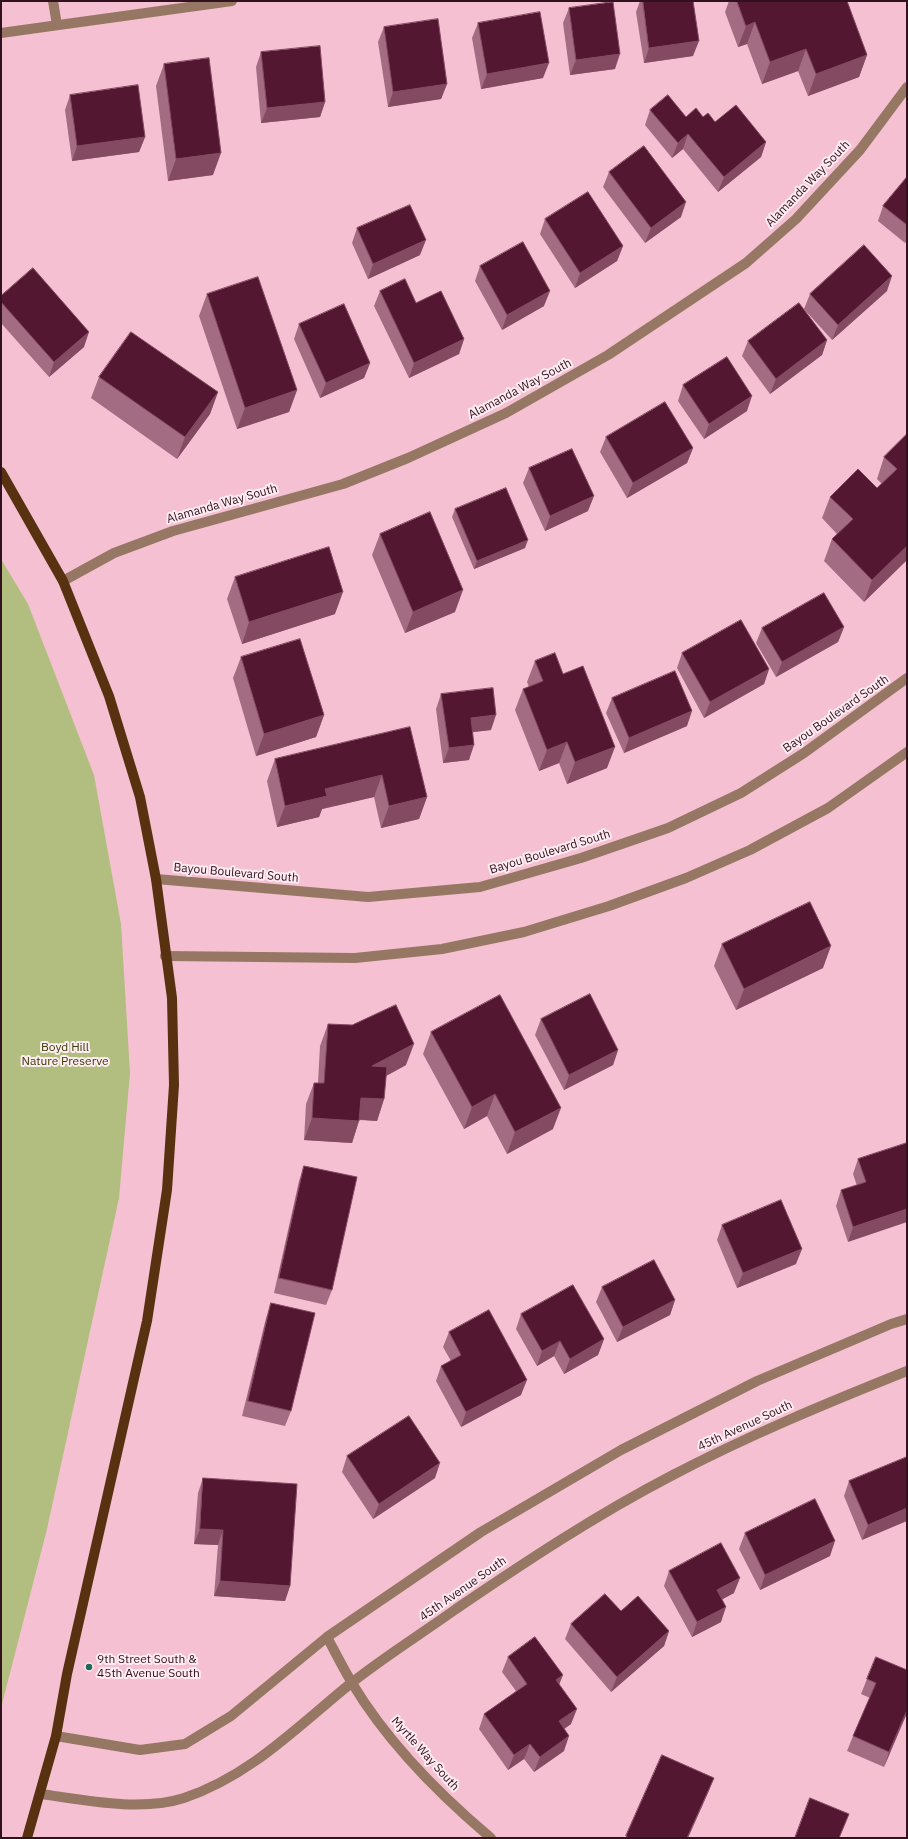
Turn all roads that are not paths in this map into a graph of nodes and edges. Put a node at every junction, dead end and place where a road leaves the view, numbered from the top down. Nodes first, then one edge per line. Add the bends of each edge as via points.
1 (53, 1) edge
2 (232, 1) edge
3 (57, 25) junction
4 (1, 34) edge
5 (907, 87) edge
6 (1, 472) edge
7 (63, 581) junction
8 (907, 678) edge
9 (907, 752) edge
10 (156, 879) junction
11 (165, 956) junction
12 (907, 1319) edge
13 (907, 1371) edge
14 (327, 1637) junction
15 (352, 1683) junction
16 (56, 1736) junction
17 (41, 1794) junction
18 (27, 1838) edge
19 (491, 1838) edge

1 - 3 street
2 - 3 street
3 - 4 street
5 - 7 street, Alamanda Way South via 860,150 796,219 746,263 608,355 506,414 408,458 343,484 173,531 114,553
6 - 7 main road
7 - 10 main road via 109,696 140,797
8 - 10 street, Bayou Boulevard South via 804,753 741,793 668,828 581,858 480,888 368,897
9 - 11 street via 828,808 750,850 686,878 610,906 524,932 442,949 354,958
10 - 11 main road
11 - 16 main road via 172,998 174,1085 167,1190 147,1321 67,1674
12 - 14 street via 757,1380 621,1450 481,1532
13 - 15 street, 45th Avenue South via 794,1417 670,1476 543,1550
14 - 15 street, Myrtle Way South
14 - 16 street via 231,1716 185,1744 140,1750
15 - 17 street, 45th Avenue South via 271,1750 222,1783 181,1799 140,1805
15 - 19 street, Myrtle Way South via 390,1737 459,1811
16 - 17 main road
17 - 18 main road

